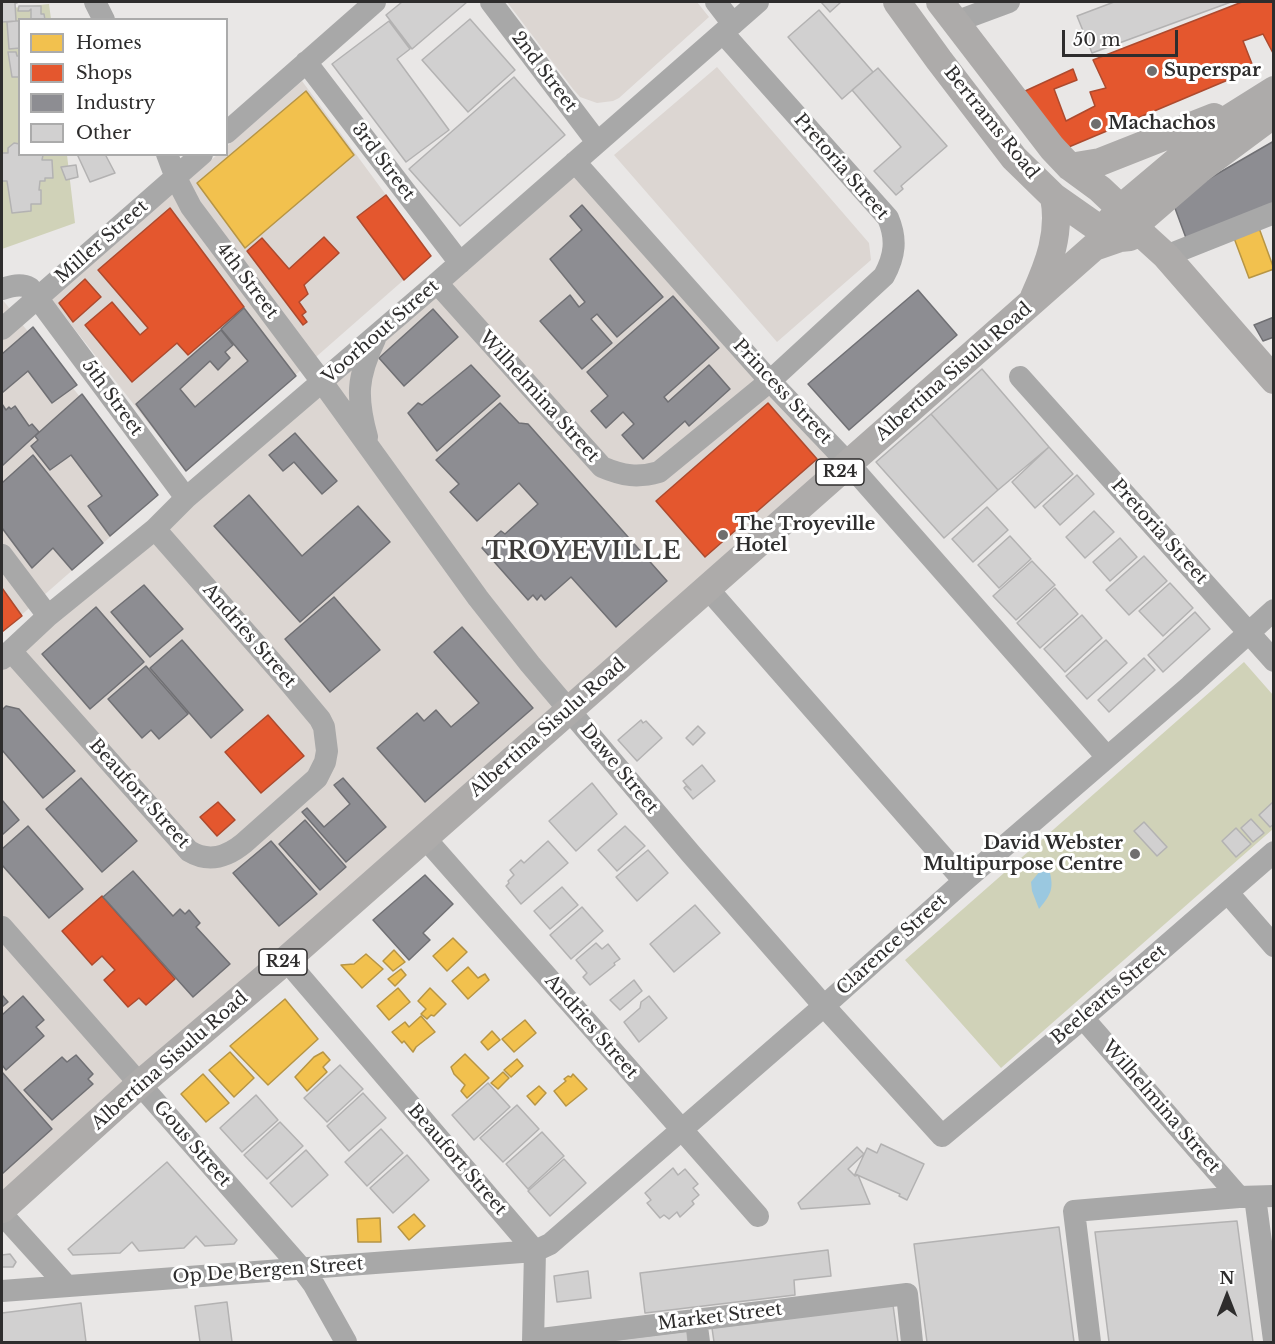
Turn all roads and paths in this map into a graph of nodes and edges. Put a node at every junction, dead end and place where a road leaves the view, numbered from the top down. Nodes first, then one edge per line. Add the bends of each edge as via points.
1 (95, 2) edge
2 (375, 2) edge
3 (491, 2) edge
4 (716, 2) edge
5 (758, 2) edge
6 (897, 2) edge
7 (1009, 2) edge
8 (947, 12) edge
9 (103, 18) edge
10 (728, 29) junction
11 (306, 62) junction
12 (1274, 90) edge
13 (1274, 114) edge
14 (228, 131) edge
15 (597, 142) junction
16 (168, 156) edge
17 (200, 156) edge
18 (575, 162) junction
19 (1071, 167) junction
20 (176, 178) junction
21 (1054, 197) junction
22 (1274, 213) edge
23 (1120, 231) junction
24 (1166, 256) junction
25 (460, 263) junction
26 (437, 283) junction
27 (2, 288) edge
28 (38, 298) junction
29 (1031, 304) junction
30 (2, 329) edge
31 (378, 332) junction
32 (1269, 369) edge
33 (1020, 377) dead end
34 (770, 381) junction
35 (322, 382) junction
36 (371, 449) junction
37 (849, 464) junction
38 (186, 498) junction
39 (155, 529) junction
40 (2, 555) edge
41 (708, 589) junction
42 (1274, 610) edge
43 (48, 616) junction
44 (1248, 633) junction
45 (6, 655) edge
46 (1274, 661) edge
47 (568, 709) junction
48 (327, 751) joint
49 (1107, 757) junction
50 (424, 837) junction
51 (1274, 852) edge
52 (964, 881) junction
53 (1228, 893) junction
54 (2, 927) edge
55 (1274, 946) edge
56 (286, 960) junction
57 (824, 1006) junction
58 (1083, 1018) junction
59 (140, 1084) junction
60 (681, 1130) junction
61 (942, 1136) joint
62 (1256, 1197) edge
63 (2, 1209) edge
64 (2, 1214) edge
65 (758, 1216) dead end
66 (535, 1251) junction
67 (302, 1269) junction
68 (67, 1286) junction
69 (2, 1291) edge
70 (696, 1320) junction
71 (1274, 1340) edge
72 (533, 1341) edge
73 (346, 1342) edge
74 (699, 1342) edge
75 (912, 1342) edge
76 (1090, 1342) edge

1 - 9 street
2 - 11 street
3 - 15 street, 2nd Street
4 - 10 street, Pretoria Street
5 - 10 street, Voorhout Street
6 - 21 main road, Bertrams Road via 996,136
7 - 8 street
8 - 19 main road, Bertrams Road via 1037,131
10 - 15 street, Voorhout Street
10 - 34 street, Pretoria Street via 888,218 895,236 891,264 884,276
11 - 14 street
11 - 25 street, 3rd Street
12 - 19 main road via 1137,148 1100,162
12 - 23 main road, Albertina Sisulu Road / R24 via 1223,122
13 - 23 main road, Albertina Sisulu Road / R24
15 - 18 street, Voorhout Street
16 - 20 street, 4th Street
17 - 20 street, Miller Street
18 - 25 street, Voorhout Street
18 - 34 street, Princess Street
19 - 23 main road, Bertrams Road
20 - 28 street, Miller Street
20 - 35 street, 4th Street via 191,207
21 - 23 main road, Bertrams Road
21 - 29 main road via 1054,246
22 - 24 street
23 - 24 main road
23 - 29 main road, Albertina Sisulu Road / R24
24 - 32 main road
25 - 26 street, Voorhout Street
26 - 31 street, Voorhout Street
26 - 34 street, Wilhelmina Street via 602,467 616,473 632,477 659,472
27 - 28 street via 27,286
28 - 30 street, Miller Street
28 - 38 street, 5th Street
29 - 37 main road, Albertina Sisulu Road / R24
31 - 35 street, Voorhout Street
31 - 36 street via 359,381 362,419
33 - 44 street, Pretoria Street
34 - 37 street, Princess Street
35 - 36 street, Dawe Street
35 - 38 street, Voorhout Street
36 - 47 street, Dawe Street via 478,598
37 - 41 main road, Albertina Sisulu Road / R24
37 - 49 street, Princess Street
38 - 39 street, Voorhout Street
39 - 43 street, Voorhout Street
39 - 48 street, Andries Street via 320,719
40 - 43 street
41 - 47 main road, Albertina Sisulu Road / R24
41 - 52 street
42 - 44 street, Clarence Street
43 - 45 street, Voorhout Street
44 - 46 street, Pretoria Street
44 - 49 street, Clarence Street
45 - 48 street, Beaufort Street via 189,851 202,857 226,855 244,843 310,786 321,772
47 - 50 main road, Albertina Sisulu Road / R24
47 - 57 street, Dawe Street
49 - 52 street, Clarence Street
50 - 56 main road, Albertina Sisulu Road / R24
50 - 60 street, Andries Street
51 - 53 street, Beelearts Street
52 - 57 street, Clarence Street
53 - 55 street
53 - 58 street, Beelearts Street
54 - 59 street, Gous Street
56 - 59 main road, Albertina Sisulu Road / R24
56 - 66 street, Beaufort Street
57 - 60 street, Clarence Street
57 - 61 street, Dawe Street
58 - 61 street, Beelearts Street
58 - 62 street, Wilhelmina Street
59 - 63 main road, Albertina Sisulu Road / R24
59 - 67 street, Gous Street
60 - 65 street, Andries Street
60 - 66 street, Clarence Street via 550,1244
62 - 71 street
62 - 76 street via 1074,1211
64 - 68 street
66 - 67 street, Op De Bergen Street
66 - 72 street
67 - 68 street, Op De Bergen Street
67 - 73 street, Gous Street
68 - 69 street, Op De Bergen Street
70 - 72 street, Market Street
70 - 74 street
70 - 75 street, Market Street via 907,1294

